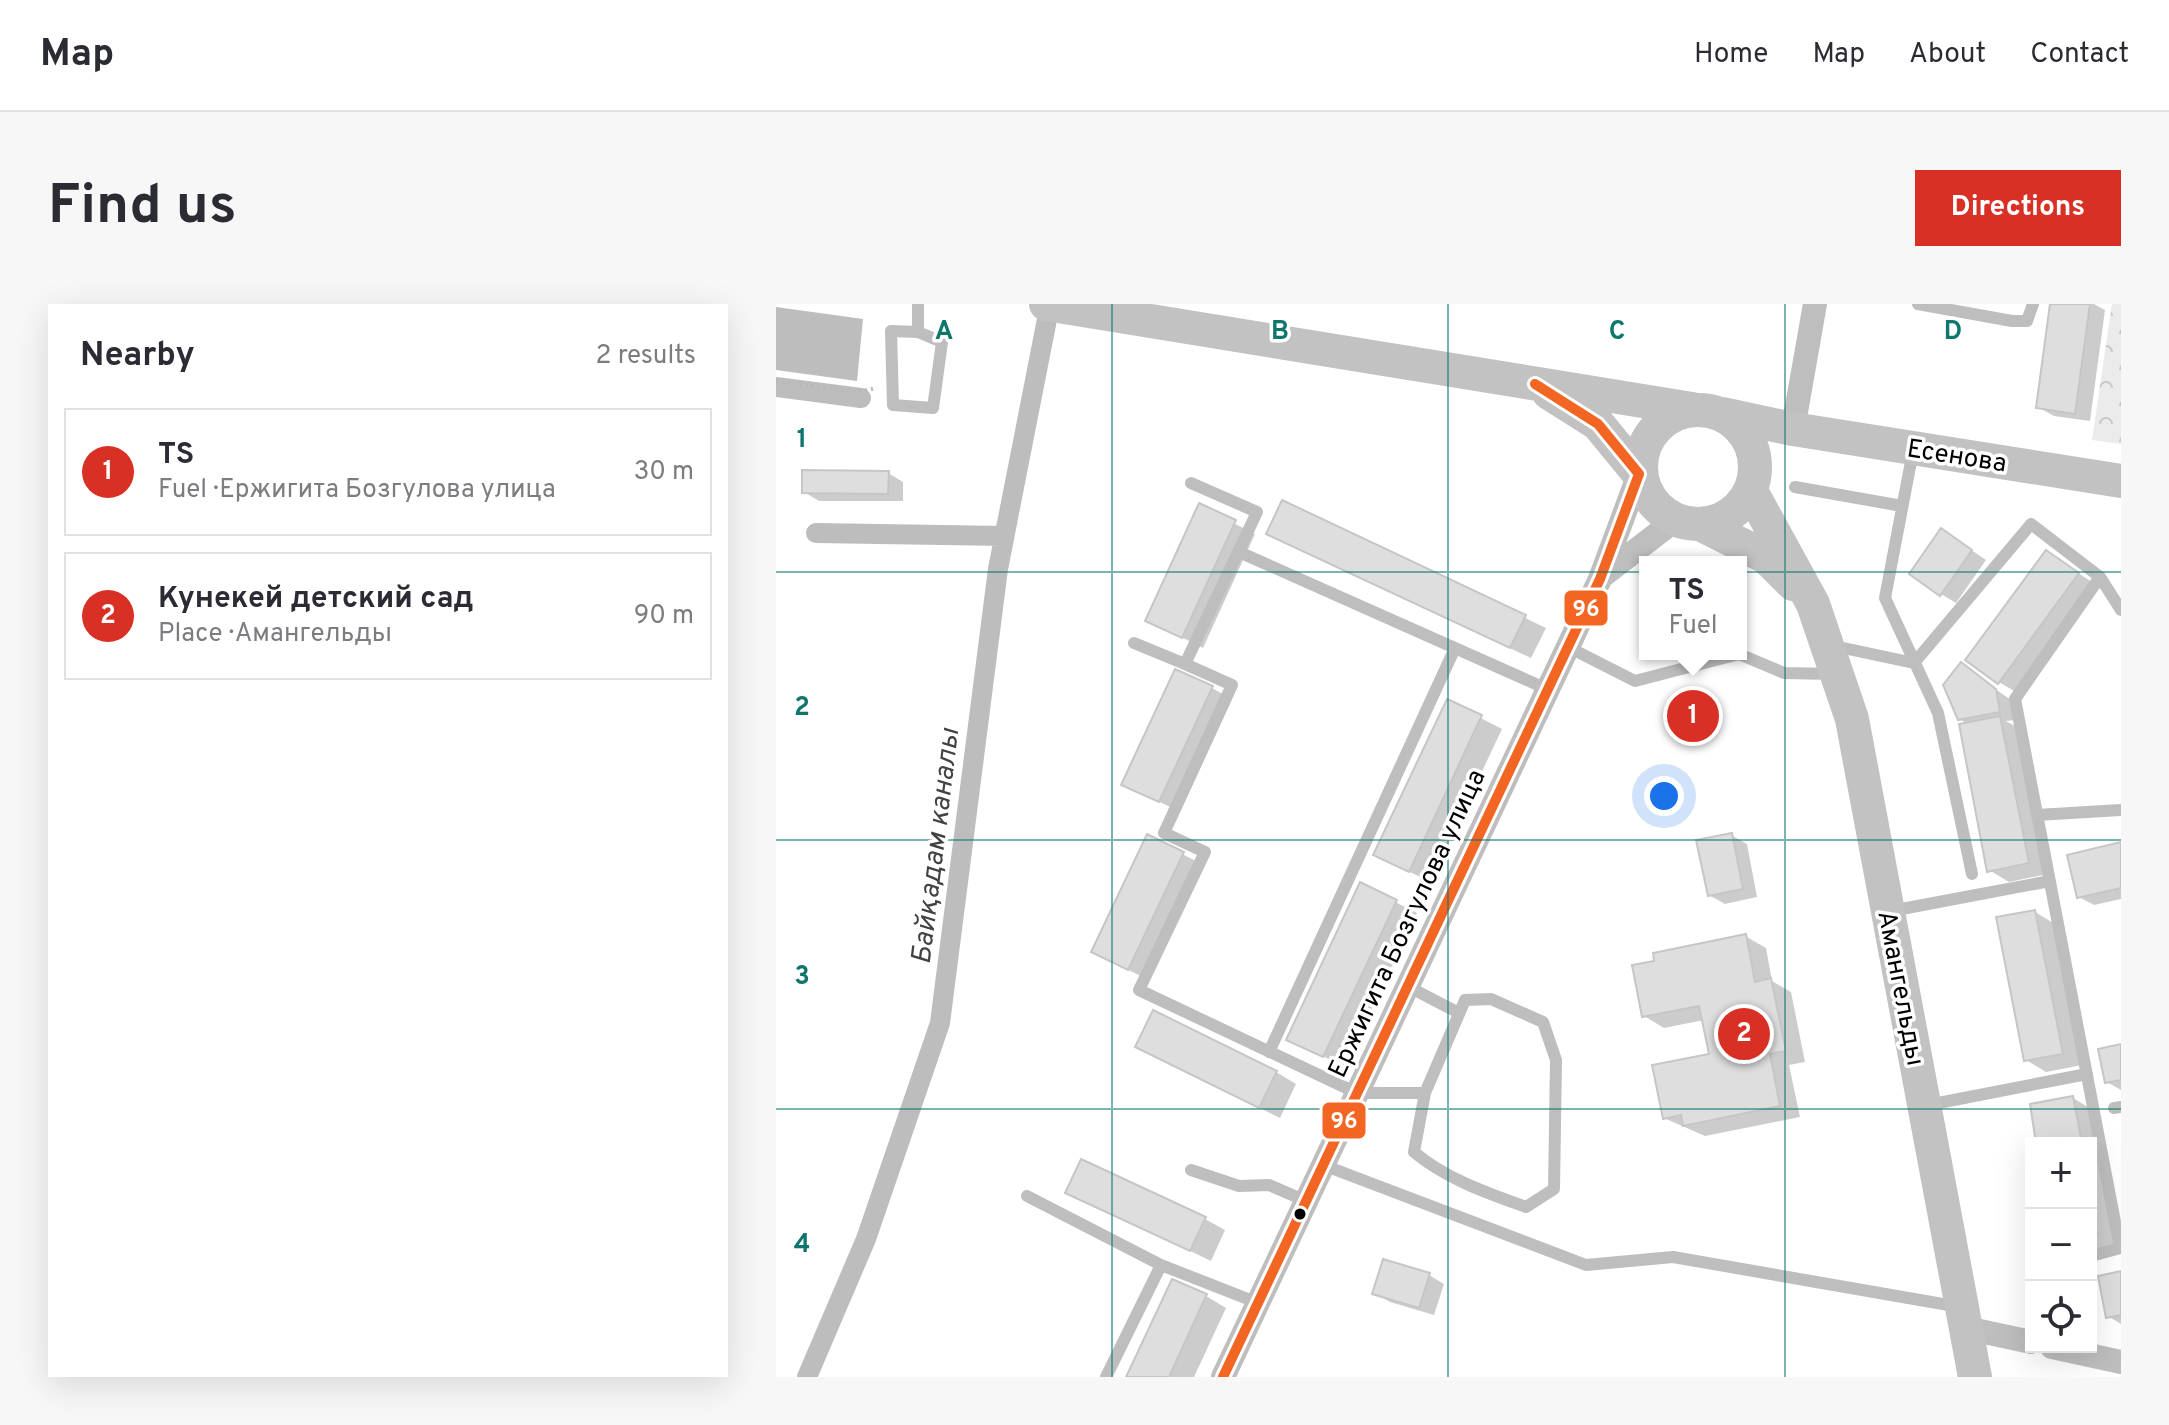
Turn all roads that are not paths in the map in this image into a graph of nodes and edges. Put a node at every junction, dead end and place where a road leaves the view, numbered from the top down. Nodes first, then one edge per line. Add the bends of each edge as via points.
1 (918, 304) edge
2 (1046, 304) edge
3 (1815, 304) edge
4 (1923, 304) edge
5 (2033, 304) edge
6 (918, 332) junction
7 (1535, 384) junction
8 (1707, 411) junction
9 (1793, 429) junction
10 (1914, 448) junction
11 (1639, 474) junction
12 (1754, 476) junction
13 (2121, 481) edge
14 (1191, 483) dead end
15 (1795, 487) dead end
16 (1902, 506) junction
17 (1689, 523) junction
18 (1239, 552) junction
19 (2100, 577) junction
20 (1600, 579) junction
21 (1813, 604) junction
22 (2121, 610) edge
23 (1134, 643) dead end
24 (1568, 647) junction
25 (1455, 648) junction
26 (1747, 657) edge
27 (1832, 659) junction
28 (1716, 660) edge
29 (1914, 663) junction
30 (1185, 664) junction
31 (1547, 689) junction
32 (2121, 810) edge
33 (2037, 815) junction
34 (1972, 874) dead end
35 (2050, 881) junction
36 (1888, 912) junction
37 (1407, 986) junction
38 (1457, 1012) junction
39 (1269, 1052) junction
40 (2087, 1074) junction
41 (1357, 1093) junction
42 (1425, 1093) junction
43 (1924, 1106) junction
44 (1323, 1165) junction
45 (1191, 1170) dead end
46 (1027, 1196) dead end
47 (1306, 1201) junction
48 (2120, 1248) edge
49 (2097, 1254) edge
50 (1161, 1265) junction
51 (1258, 1303) junction
52 (1964, 1318) junction
53 (2025, 1340) edge
54 (2080, 1353) edge
55 (2121, 1362) edge
56 (1106, 1377) edge
57 (1223, 1377) edge
58 (1975, 1377) edge

1 - 6 lane
2 - 7 main road, Есенова
3 - 9 street
4 - 5 lane via 2012,321 2027,321
6 - 6 lane via 891,331 893,405 933,408 942,342
7 - 8 main road, Есенова
7 - 11 main road via 1598,424
8 - 9 main road, Есенова
8 - 11 main road via 1663,420 1644,444
8 - 12 main road via 1745,433
9 - 10 main road, Есенова
9 - 12 main road
10 - 13 main road, Есенова
10 - 16 lane
11 - 17 main road via 1650,502
11 - 20 street, Ержигита Бозгулова улица
12 - 17 main road via 1732,515
12 - 21 main road, Амангельды
14 - 18 lane via 1257,512
15 - 16 lane
16 - 29 lane via 1885,598
17 - 20 street
17 - 21 main road via 1766,557
18 - 25 lane
18 - 30 lane
19 - 22 lane
19 - 29 lane via 2031,524
19 - 33 lane via 2015,699
20 - 24 street, Ержигита Бозгулова улица
21 - 27 main road, Амангельды
23 - 30 lane
24 - 28 lane via 1635,681
24 - 31 street, Ержигита Бозгулова улица
25 - 31 lane
25 - 39 lane
26 - 27 lane via 1784,673
27 - 29 lane
27 - 36 main road, Амангельды via 1852,719
29 - 34 lane via 1938,713
30 - 39 lane via 1232,685 1164,833 1205,852 1139,990
31 - 37 street, Ержигита Бозгулова улица
32 - 33 lane
33 - 35 lane
35 - 36 lane
35 - 40 lane
36 - 43 main road, Амангельды
37 - 38 lane
37 - 41 street, Ержигита Бозгулова улица
38 - 42 lane
38 - 42 lane via 1465,1000 1491,999 1543,1022 1556,1060 1554,1189 1526,1207 1470,1186 1425,1161 1414,1152
39 - 41 lane
40 - 43 lane
40 - 48 lane
41 - 42 lane
41 - 44 street, Ержигита Бозгулова улица
43 - 52 main road, Амангельды
44 - 47 street, Ержигита Бозгулова улица
44 - 52 lane via 1586,1265 1673,1257
45 - 47 lane via 1239,1186 1269,1185
46 - 50 lane
47 - 51 street, Ержигита Бозгулова улица
48 - 49 lane
50 - 51 lane
50 - 56 lane
51 - 57 street, Ержигита Бозгулова улица
52 - 53 street
52 - 58 main road, Амангельды
54 - 55 street

